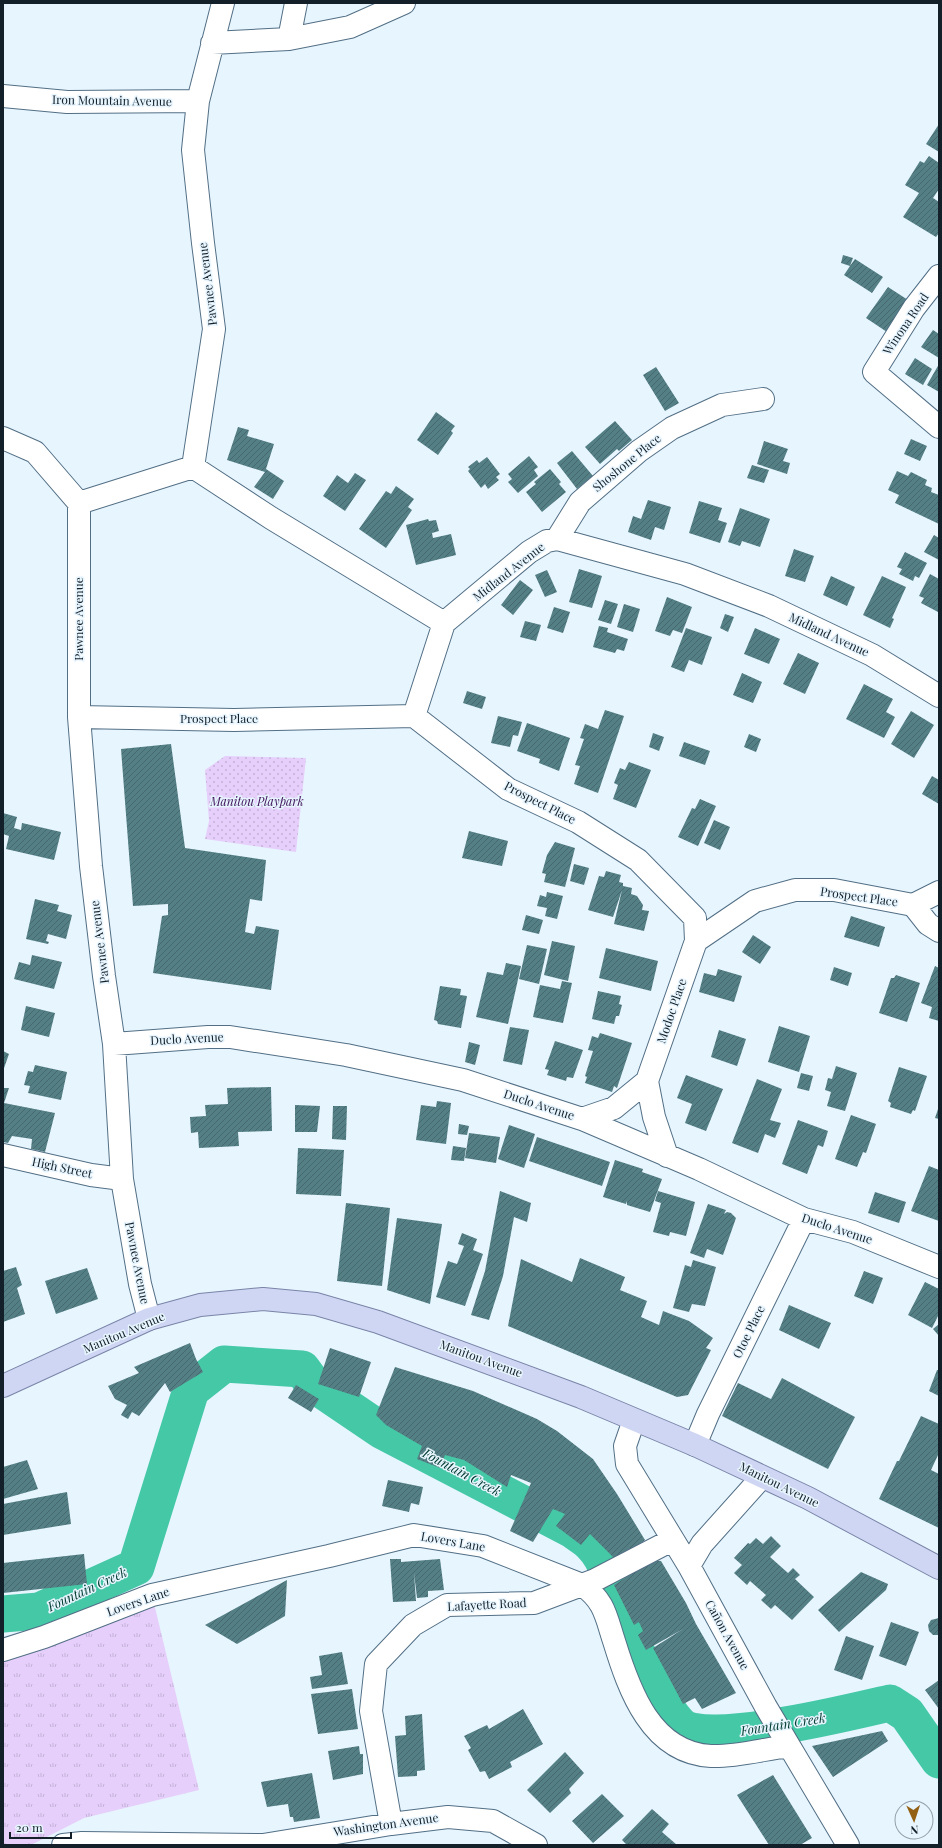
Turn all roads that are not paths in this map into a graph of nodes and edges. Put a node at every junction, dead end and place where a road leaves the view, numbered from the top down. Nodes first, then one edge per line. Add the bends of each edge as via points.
1 (223, 3) edge
2 (296, 3) edge
3 (395, 5) edge
4 (289, 39) junction
5 (212, 43) junction
6 (3, 96) edge
7 (198, 101) junction
8 (939, 276) edge
9 (762, 399) dead end
10 (939, 427) edge
11 (3, 438) edge
12 (193, 467) junction
13 (79, 503) junction
14 (557, 539) junction
15 (444, 623) junction
16 (939, 696) edge
17 (414, 716) junction
18 (79, 717) junction
19 (939, 892) edge
20 (913, 905) junction
21 (939, 931) edge
22 (696, 941) junction
23 (114, 1044) junction
24 (647, 1081) junction
25 (582, 1119) junction
26 (3, 1155) edge
27 (667, 1156) junction
28 (122, 1179) junction
29 (804, 1219) junction
30 (939, 1267) edge
31 (149, 1319) junction
32 (3, 1386) edge
33 (634, 1420) junction
34 (695, 1445) junction
35 (762, 1477) junction
36 (672, 1540) junction
37 (689, 1566) junction
38 (939, 1568) edge
39 (582, 1585) junction
40 (3, 1650) edge
41 (787, 1742) junction
42 (391, 1824) junction
43 (272, 1844) edge
44 (63, 1845) edge
45 (536, 1845) edge
46 (848, 1845) edge

1 - 5 street, Pawnee Avenue
2 - 4 street
3 - 4 street via 350,27
4 - 5 street
5 - 7 street, Pawnee Avenue
6 - 7 street, Iron Mountain Avenue via 67,102
7 - 12 street, Pawnee Avenue via 194,150 214,329
8 - 10 street, Winona Road via 914,308 874,372
9 - 14 street, Shoshone Place via 722,405 672,428 639,450 580,502
11 - 13 street via 35,452
12 - 13 street
12 - 15 street
13 - 18 street, Pawnee Avenue
14 - 15 street, Midland Avenue via 547,541 529,552
14 - 16 street, Midland Avenue via 685,574 769,606 872,655
15 - 17 street
17 - 18 street, Prospect Place via 234,720
17 - 22 street, Prospect Place via 508,789 578,822 638,860 695,918
18 - 23 street, Pawnee Avenue via 91,866
19 - 20 street
20 - 21 street, Prospect Place via 928,924
20 - 22 street, Prospect Place via 834,890 795,890 755,901
22 - 24 street, Modoc Place
23 - 25 street, Duclo Avenue via 230,1037 346,1055 464,1080
23 - 28 street, Pawnee Avenue
24 - 25 street via 614,1108
24 - 27 street via 654,1117
25 - 27 street, Duclo Avenue
26 - 28 street, High Street via 91,1175
27 - 29 street, Duclo Avenue
28 - 31 street, Pawnee Avenue via 140,1284
29 - 30 street, Duclo Avenue via 854,1232
29 - 34 street, Otoe Place
31 - 32 main road, Manitou Avenue
31 - 33 main road, Manitou Avenue via 200,1305 263,1299 316,1304 378,1322 477,1357
33 - 34 main road, Manitou Avenue
33 - 36 street, Cañon Avenue via 625,1446 627,1464
34 - 35 main road, Manitou Avenue
35 - 37 street via 702,1544
35 - 38 main road, Manitou Avenue via 808,1498
36 - 37 street, Cañon Avenue
36 - 39 street, Lafayette Road
37 - 41 street, Cañon Avenue
39 - 40 street, Lovers Lane via 482,1546 414,1535 152,1595 44,1637
39 - 41 street, Lovers Lane via 602,1604 639,1708 663,1737 676,1747 711,1756 733,1755
39 - 42 street, Lafayette Road via 534,1602 447,1605 413,1625 376,1664 371,1711
41 - 46 street, Cañon Avenue
42 - 43 street, Washington Avenue
42 - 45 street, Washington Avenue via 448,1816 494,1821
43 - 44 street, Washington Avenue via 82,1842

